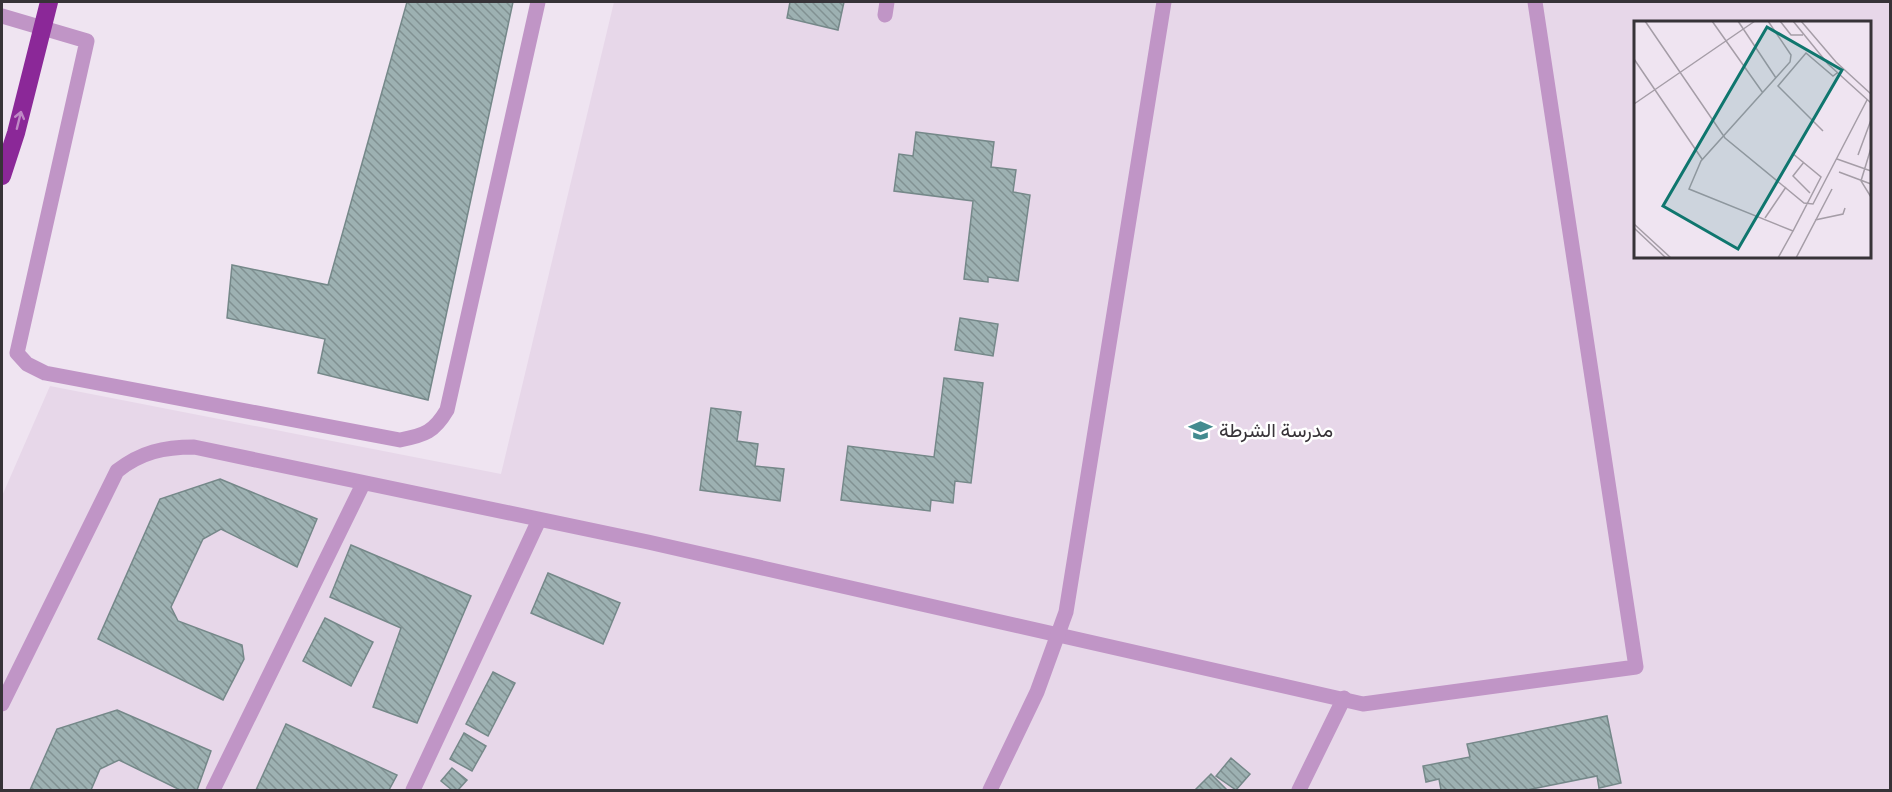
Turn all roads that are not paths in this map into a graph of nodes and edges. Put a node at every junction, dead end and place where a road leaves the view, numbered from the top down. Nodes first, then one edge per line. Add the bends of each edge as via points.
1 (49, 2) edge
2 (538, 2) edge
3 (1164, 2) edge
4 (1535, 2) edge
5 (2, 16) edge
6 (43, 28) junction
7 (2, 176) edge
8 (363, 484) junction
9 (539, 520) junction
10 (1057, 637) junction
11 (1344, 698) junction
12 (2, 704) edge
13 (213, 790) edge
14 (413, 790) edge
15 (990, 790) edge
16 (1299, 790) edge

1 - 6 highway
2 - 6 lane via 447,410 437,426 420,436 400,440 45,373 27,364 17,353 87,41
3 - 10 lane via 1066,612
4 - 11 lane via 1636,667 1363,704
5 - 6 lane
7 -> 6 highway
8 - 9 lane
8 - 12 lane via 194,447 153,451 133,459 117,471
8 - 13 lane
9 - 10 lane
9 - 14 lane
10 - 11 lane
10 - 15 lane via 1037,692
11 - 16 lane

